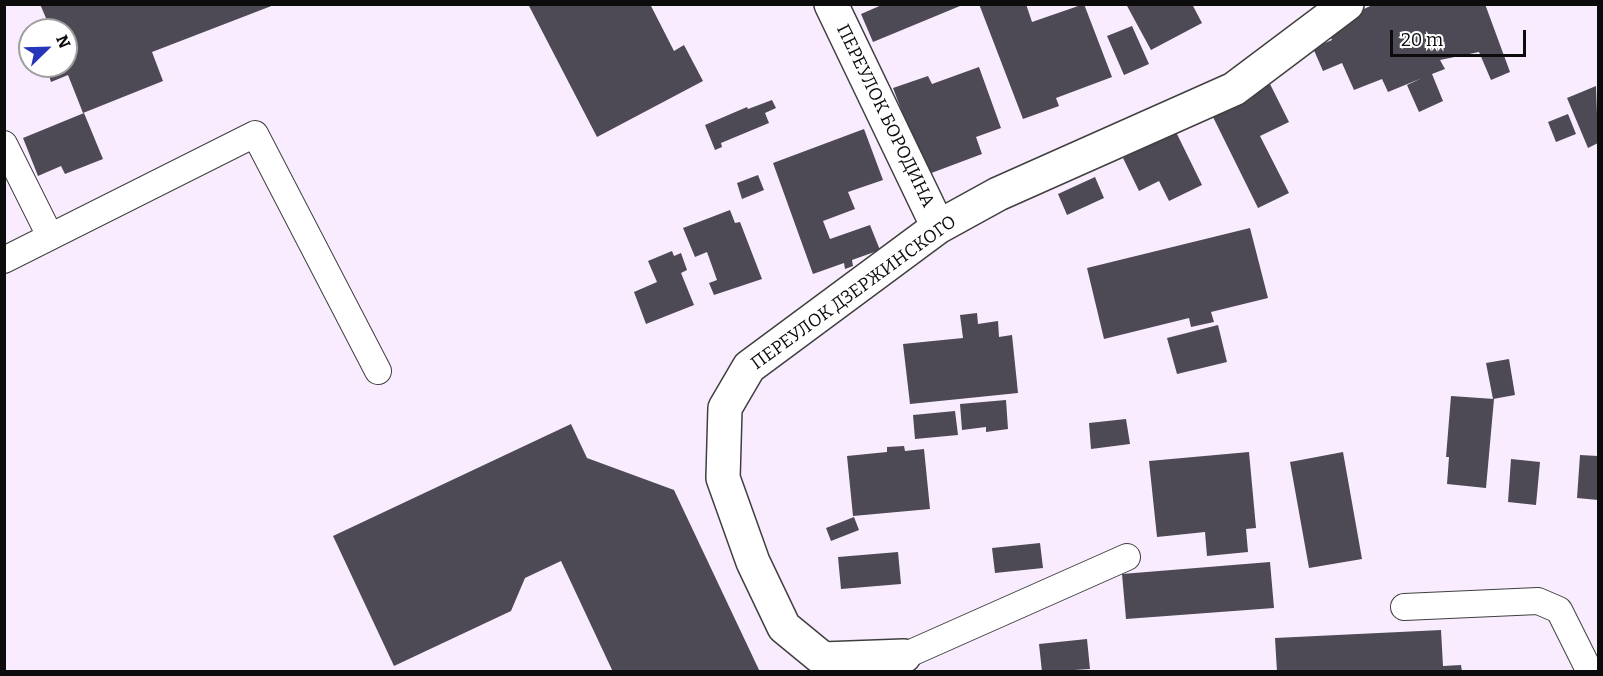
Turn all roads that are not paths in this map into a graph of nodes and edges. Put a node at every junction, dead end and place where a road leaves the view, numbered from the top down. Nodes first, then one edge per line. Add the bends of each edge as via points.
1 (831, 4) edge
2 (1347, 4) edge
3 (4, 144) edge
4 (938, 227) junction
5 (50, 236) junction
6 (4, 260) edge
7 (378, 371) dead end
8 (1127, 557) dead end
9 (1404, 607) dead end
10 (904, 656) joint
11 (1590, 672) edge

1 - 4 street, ПЕРЕУЛОК БОРОДИНА
2 - 4 street, ПЕРЕУЛОК ДЗЕРЖИНСКОГО via 1234,89 998,194
3 - 5 lane
4 - 10 street, ПЕРЕУЛОК ДЗЕРЖИНСКОГО via 749,367 725,408 723,478 753,562 784,627 823,659
5 - 6 lane
5 - 7 lane via 255,134
8 - 10 lane
9 - 11 lane via 1538,601 1559,610

